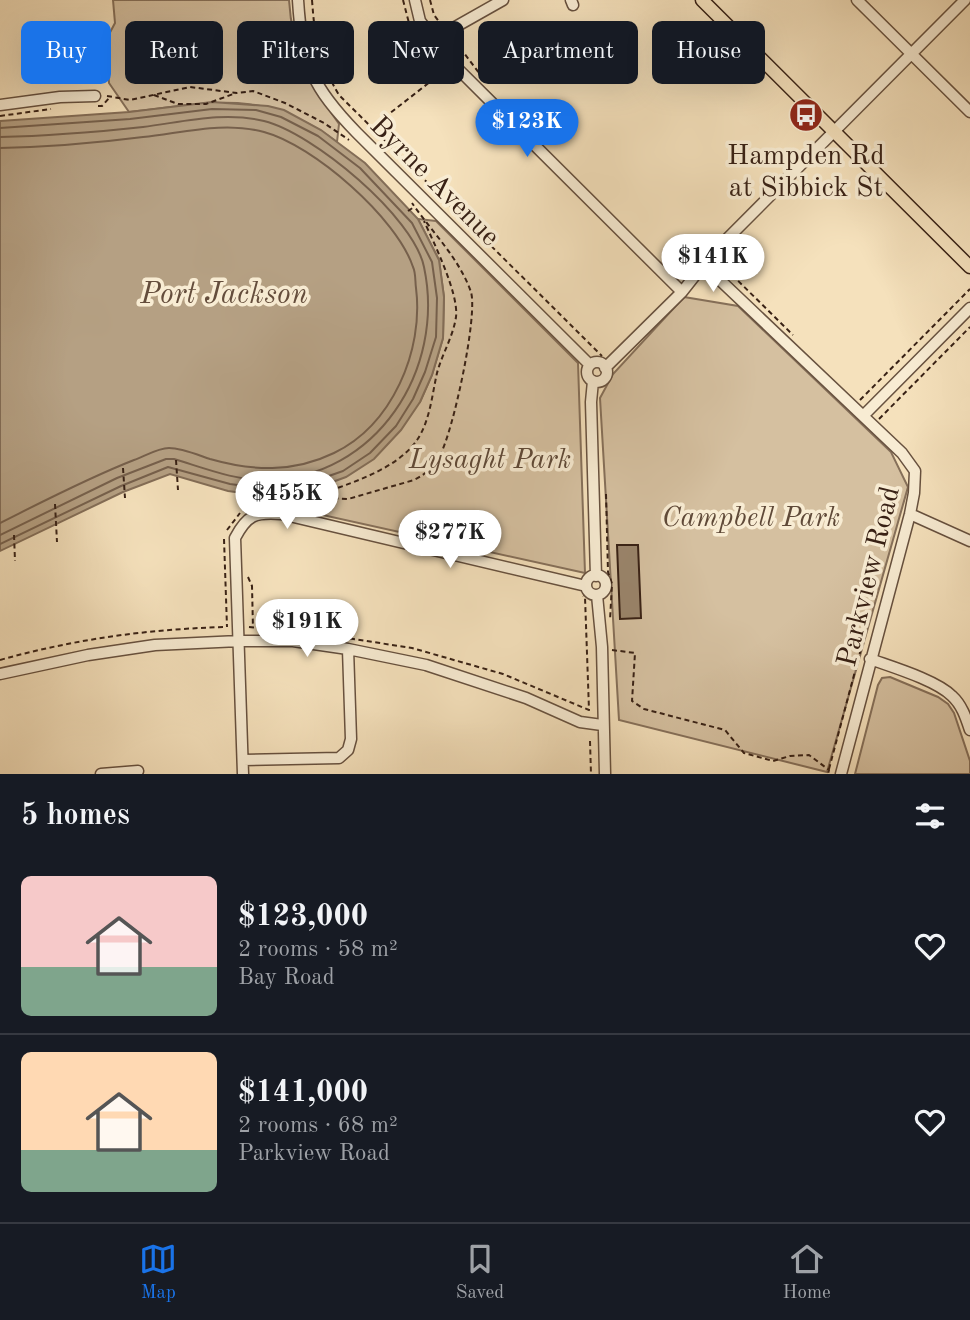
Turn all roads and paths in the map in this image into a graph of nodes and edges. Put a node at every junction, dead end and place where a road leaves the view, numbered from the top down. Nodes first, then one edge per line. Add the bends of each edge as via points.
1 (298, 0) edge
2 (312, 0) edge
3 (415, 0) edge
4 (430, 0) edge
5 (503, 0) edge
6 (702, 0) edge
7 (857, 0) edge
8 (965, 0) edge
9 (420, 21) edge
10 (439, 21) edge
11 (464, 22) edge
12 (464, 53) edge
13 (911, 54) junction
14 (464, 75) edge
15 (427, 84) edge
16 (490, 87) dead end
17 (237, 93) junction
18 (153, 95) junction
19 (111, 96) junction
20 (95, 102) junction
21 (0, 105) edge
22 (59, 107) dead end
23 (970, 112) edge
24 (0, 117) edge
25 (371, 128) junction
26 (834, 132) junction
27 (349, 140) dead end
28 (411, 201) dead end
29 (415, 207) junction
30 (408, 211) dead end
31 (422, 218) junction
32 (712, 254) junction
33 (704, 265) junction
34 (970, 267) edge
35 (970, 289) edge
36 (682, 292) junction
37 (970, 308) edge
38 (970, 327) edge
39 (801, 342) dead end
40 (590, 365) junction
41 (608, 366) junction
42 (432, 372) dead end
43 (437, 374) junction
44 (593, 382) junction
45 (860, 401) dead end
46 (864, 415) junction
47 (879, 419) dead end
48 (176, 460) dead end
49 (123, 468) dead end
50 (178, 490) dead end
51 (606, 494) dead end
52 (313, 497) junction
53 (125, 498) dead end
54 (333, 499) junction
55 (55, 504) dead end
56 (910, 513) junction
57 (281, 514) junction
58 (321, 523) junction
59 (14, 535) dead end
60 (970, 541) edge
61 (57, 542) dead end
62 (15, 561) dead end
63 (244, 572) dead end
64 (596, 576) junction
65 (585, 591) junction
66 (597, 595) junction
67 (610, 624) dead end
68 (231, 627) dead end
69 (253, 628) dead end
70 (239, 640) junction
71 (862, 645) dead end
72 (611, 648) dead end
73 (348, 649) junction
74 (870, 659) junction
75 (0, 660) edge
76 (0, 674) edge
77 (589, 710) dead end
78 (602, 725) junction
79 (970, 730) edge
80 (590, 741) dead end
81 (243, 760) junction
82 (138, 771) dead end
83 (833, 773) edge
84 (101, 774) edge
85 (243, 774) edge
86 (592, 774) edge
87 (605, 774) edge

1 - 40 street, Byrne Avenue via 304,54 325,98
2 - 25 path via 315,39 329,79 338,95
3 - 9 street
4 - 10 path
5 - 11 street
6 - 26 main road
7 - 13 street
8 - 13 street
12 - 16 path
13 - 23 street
13 - 26 street
14 - 36 street
15 - 25 path
17 - 18 path via 190,87
17 - 18 path via 206,104 178,104
17 - 27 path via 253,91 285,103
18 - 19 path via 130,100
19 - 20 path
19 - 20 path via 102,106
20 - 21 street via 60,97
22 - 24 path
25 - 41 path
26 - 32 street
26 - 34 main road
28 - 29 path
29 - 30 path
29 - 31 path
31 - 43 path via 456,299 450,341
31 - 54 path via 454,258 473,305 447,439 423,475 359,497
32 - 33 street
32 - 39 path
33 - 36 street
33 - 46 street, Parkview Road
35 - 45 path
36 - 41 street
37 - 46 street
38 - 47 path
40 - 41 street
40 - 44 street via 587,374
41 - 44 street via 602,380
42 - 43 path
43 - 52 path via 417,441 372,475
44 - 64 street
46 - 56 street, Parkview Road via 915,471
48 - 50 path
49 - 53 path
51 - 67 path
52 - 54 path
52 - 57 path via 287,499
54 - 58 path
55 - 61 path
56 - 60 street
56 - 74 street, Parkview Road
57 - 58 street
57 - 70 street via 252,516 235,538
58 - 65 street
59 - 62 path
63 - 69 path via 252,586
64 - 65 street via 589,579
64 - 66 street via 606,585
65 - 66 street
65 - 77 path
66 - 78 street
68 - 75 path via 134,632
70 - 73 street
70 - 76 street via 155,645
70 - 81 street
71 - 83 path
72 - 83 path via 635,653 632,701 644,709 725,730 744,753 774,761 809,755
73 - 78 street via 471,678 580,722
73 - 81 street via 348,750 339,758
74 - 79 street via 952,696
74 - 83 street, Parkview Road
78 - 87 street
80 - 86 path
81 - 85 street
82 - 84 street

